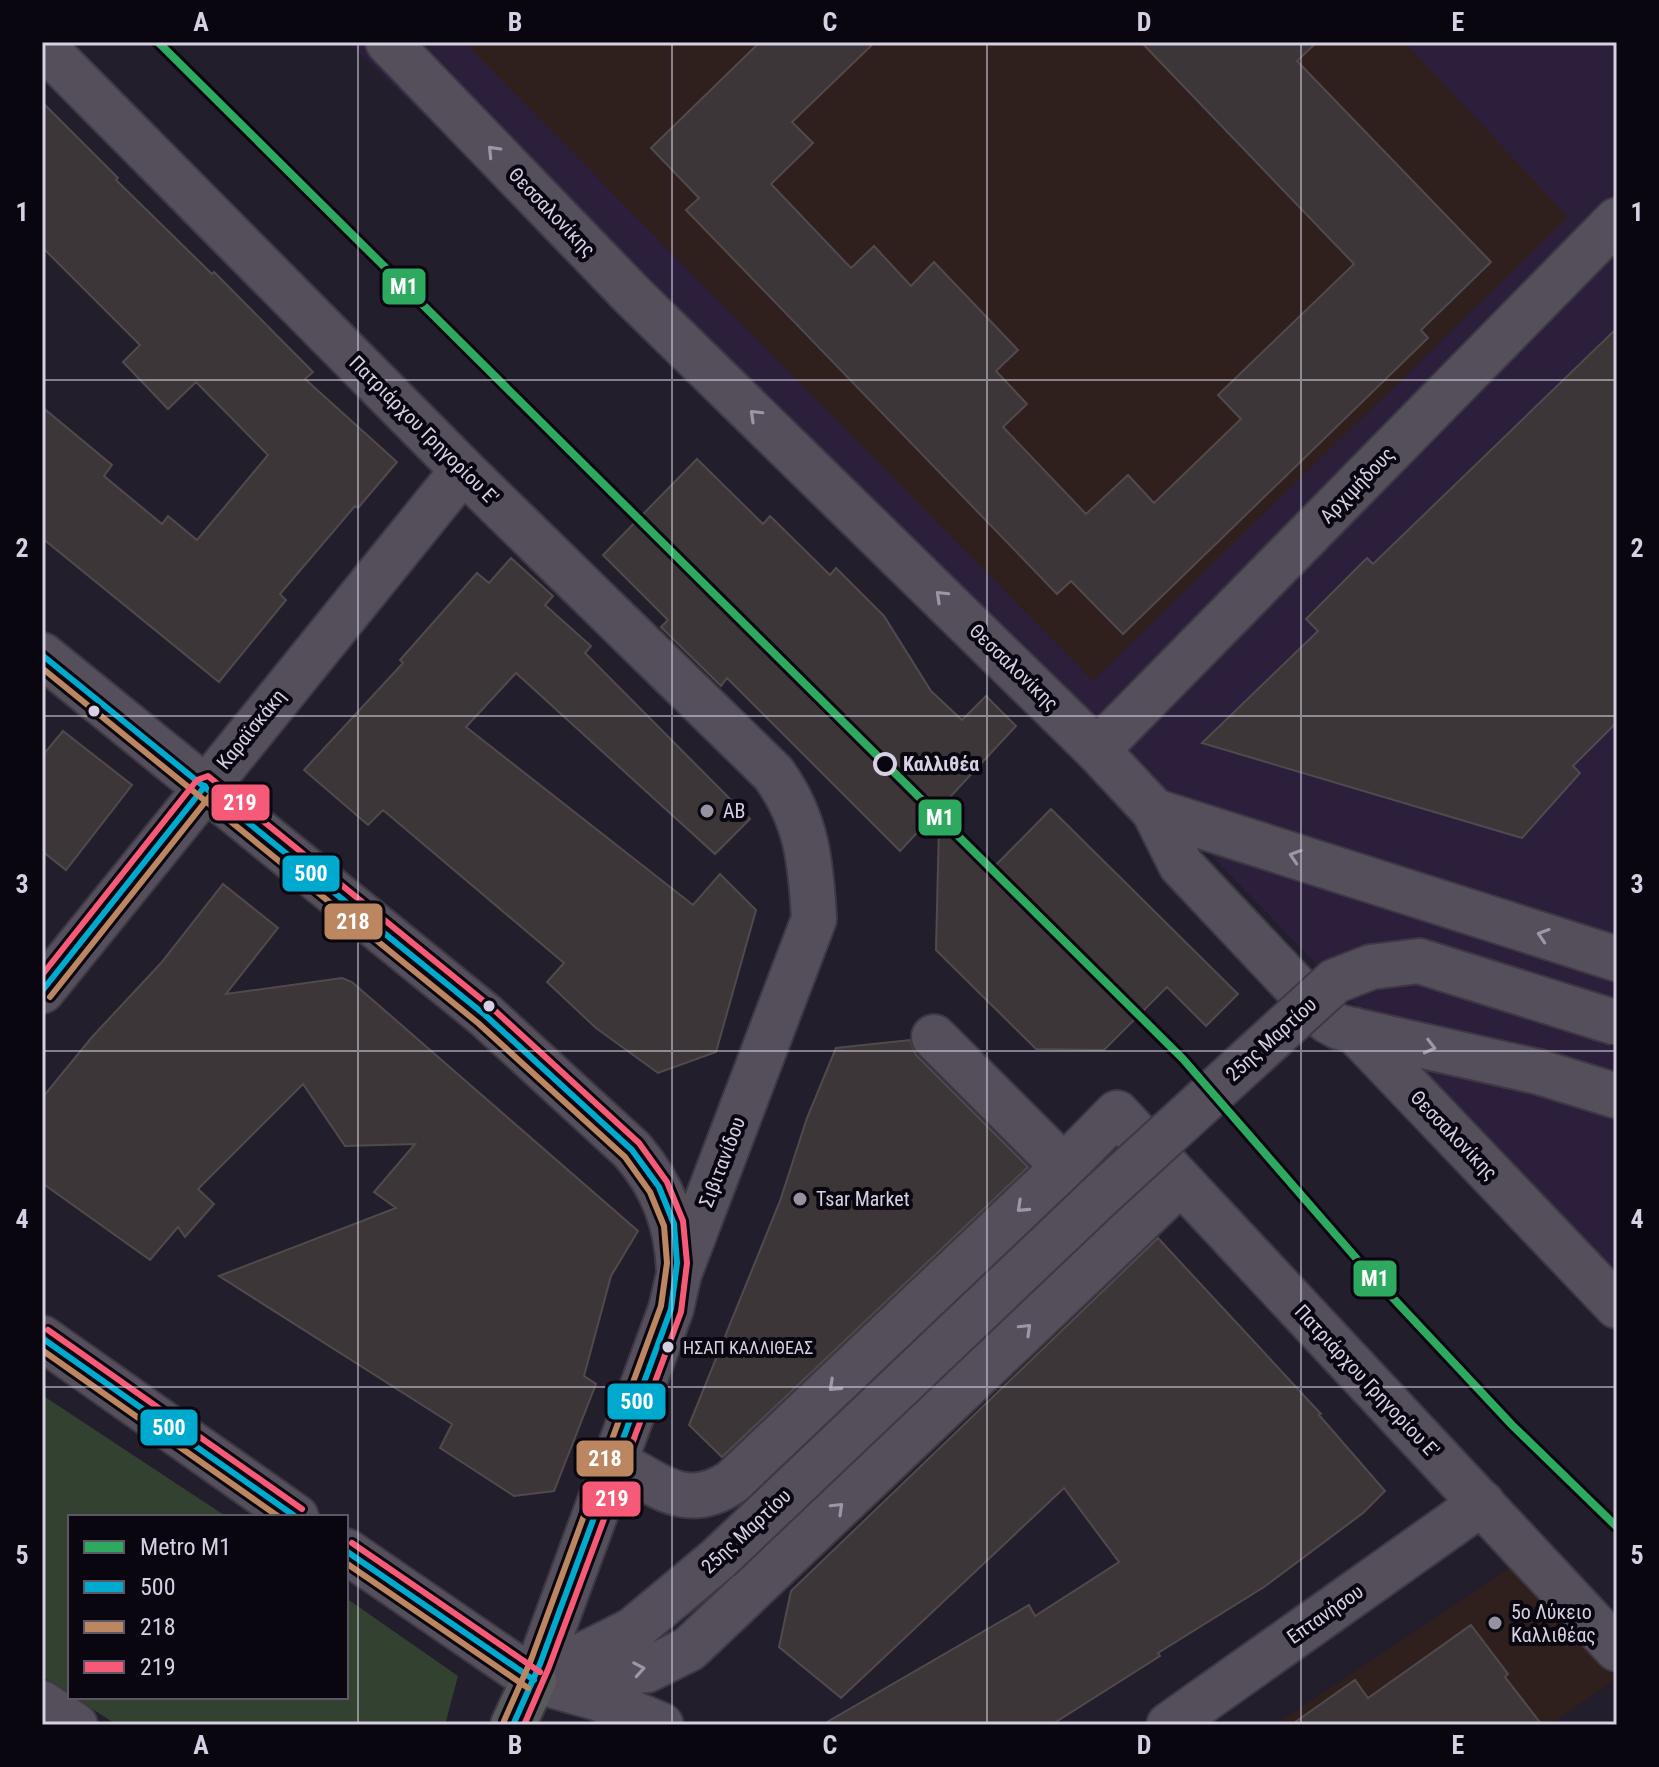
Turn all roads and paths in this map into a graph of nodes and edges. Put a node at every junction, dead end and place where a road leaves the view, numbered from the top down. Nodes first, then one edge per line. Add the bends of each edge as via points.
1 (388, 42) edge
2 (42, 45) edge
3 (1617, 220) edge
4 (463, 470) junction
5 (42, 655) edge
6 (1097, 750) junction
7 (205, 786) junction
8 (1154, 811) junction
9 (800, 819) joint
10 (1617, 959) edge
11 (42, 991) edge
12 (1617, 1023) edge
13 (1354, 1030) junction
14 (934, 1037) dead end
15 (1617, 1096) edge
16 (1064, 1167) junction
17 (1181, 1182) junction
18 (679, 1274) junction
19 (1617, 1306) edge
20 (42, 1338) edge
21 (615, 1462) junction
22 (1482, 1503) junction
23 (293, 1515) edge
24 (348, 1552) edge
25 (1617, 1649) edge
26 (534, 1680) junction
27 (42, 1703) edge
28 (75, 1725) edge
29 (513, 1725) edge
30 (661, 1725) edge
31 (1169, 1725) edge

6 -> 1 street, Θεσσαλονίκης via 633,296
2 - 4 street, Πατριάρχου Γρηγορίου Ε'
3 - 6 street, Αρχιμήδους
4 - 7 street, Καραϊσκάκη
4 - 9 street, Πατριάρχου Γρηγορίου Ε' via 773,773
5 - 7 street
6 - 8 street, Θεσσαλονίκης
7 - 11 street, Καραϊσκάκη
7 - 18 street via 485,1015 632,1150 665,1196
10 -> 8 street
8 - 13 street, Θεσσαλονίκης via 1181,865 1328,1021
9 - 18 street, Σιβιτανίδου via 811,864 814,919
12 - 26 street, 25ης Μαρτίου, bridge via 1419,961 1371,967 1335,981 718,1559 633,1630
13 -> 15 street via 1539,1072
13 - 19 street, Θεσσαλονίκης
14 - 16 street
16 - 17 street, Πατριάρχου Γρηγορίου Ε' via 1117,1113
16 -> 21 street via 725,1487 702,1497 685,1497
17 - 22 street, Πατριάρχου Γρηγορίου Ε'
26 -> 17 street via 647,1670 689,1649
18 - 21 street, Σιβιτανίδου
20 - 23 street
21 - 26 street, Σιβιτανίδου
22 - 25 street, Πατριάρχου Γρηγορίου Ε'
22 - 31 street, Επτανήσου
24 - 26 street
26 - 29 main road, Σιβιτανίδου
26 - 30 street via 597,1698
27 - 28 street

